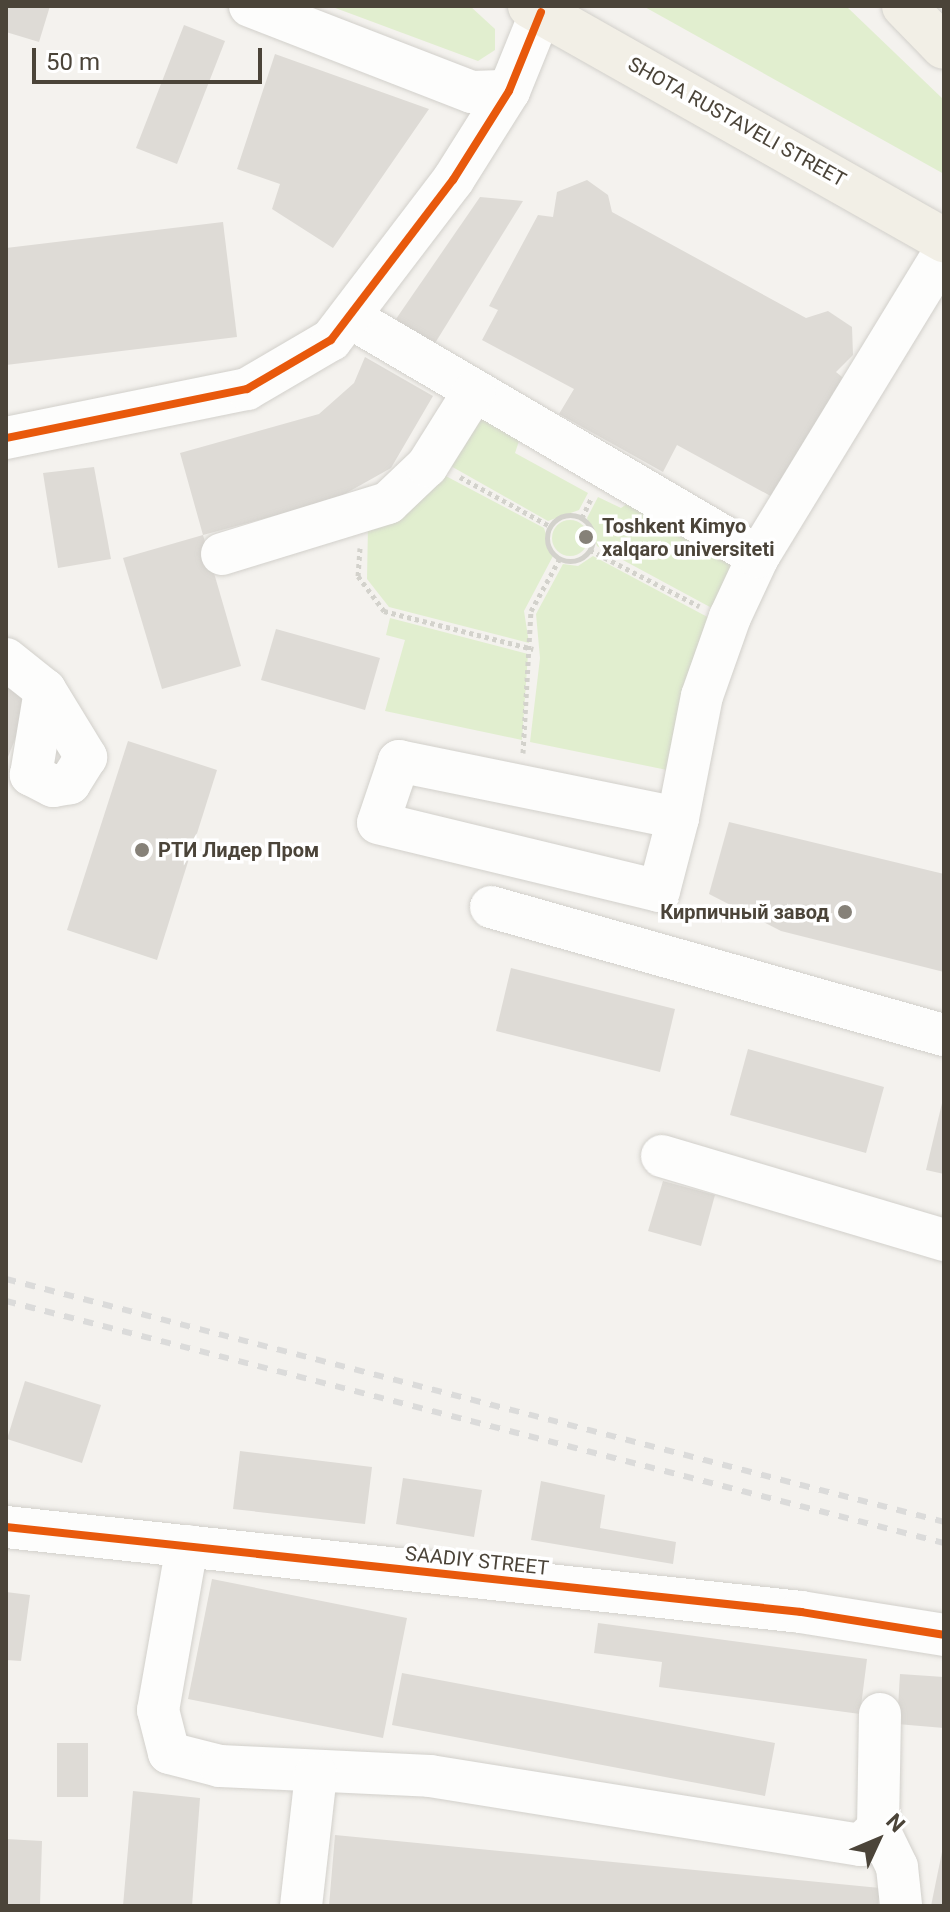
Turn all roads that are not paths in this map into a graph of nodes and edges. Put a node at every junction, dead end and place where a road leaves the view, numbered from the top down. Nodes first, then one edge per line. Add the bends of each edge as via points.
1 (250, 6) edge
2 (904, 6) edge
3 (917, 6) edge
4 (535, 9) edge
5 (944, 38) edge
6 (944, 47) edge
7 (509, 91) junction
8 (944, 240) edge
9 (944, 252) edge
10 (351, 318) junction
11 (474, 391) junction
12 (6, 438) edge
13 (222, 554) dead end
14 (758, 557) junction
15 (6, 659) edge
16 (45, 690) dead end
17 (678, 818) junction
18 (491, 907) dead end
19 (944, 1035) edge
20 (662, 1156) dead end
21 (944, 1240) edge
22 (6, 1527) edge
23 (187, 1546) junction
24 (944, 1635) edge
25 (880, 1714) dead end
26 (316, 1774) junction
27 (878, 1828) junction
28 (301, 1906) edge
29 (901, 1906) edge

1 - 7 street via 472,92
2 - 6 main road
3 - 5 main road
4 - 7 street
4 - 8 main road, SHOTA RUSTAVELI STREET
7 - 10 street
9 - 14 street
10 - 11 street
10 - 12 street via 300,364 247,389
11 - 13 street via 430,461 388,503
11 - 14 street
14 - 17 street via 702,696
15 - 16 street
17 - 17 street via 399,761 378,823 659,891
18 - 19 street
20 - 21 street
22 - 23 street, SAADIY STREET
23 - 24 street, SAADIY STREET via 801,1612
23 - 26 street via 158,1710 169,1753 220,1766
25 - 27 street
26 - 27 street via 430,1776 577,1795 861,1845
26 - 28 street
27 - 29 street via 897,1867

